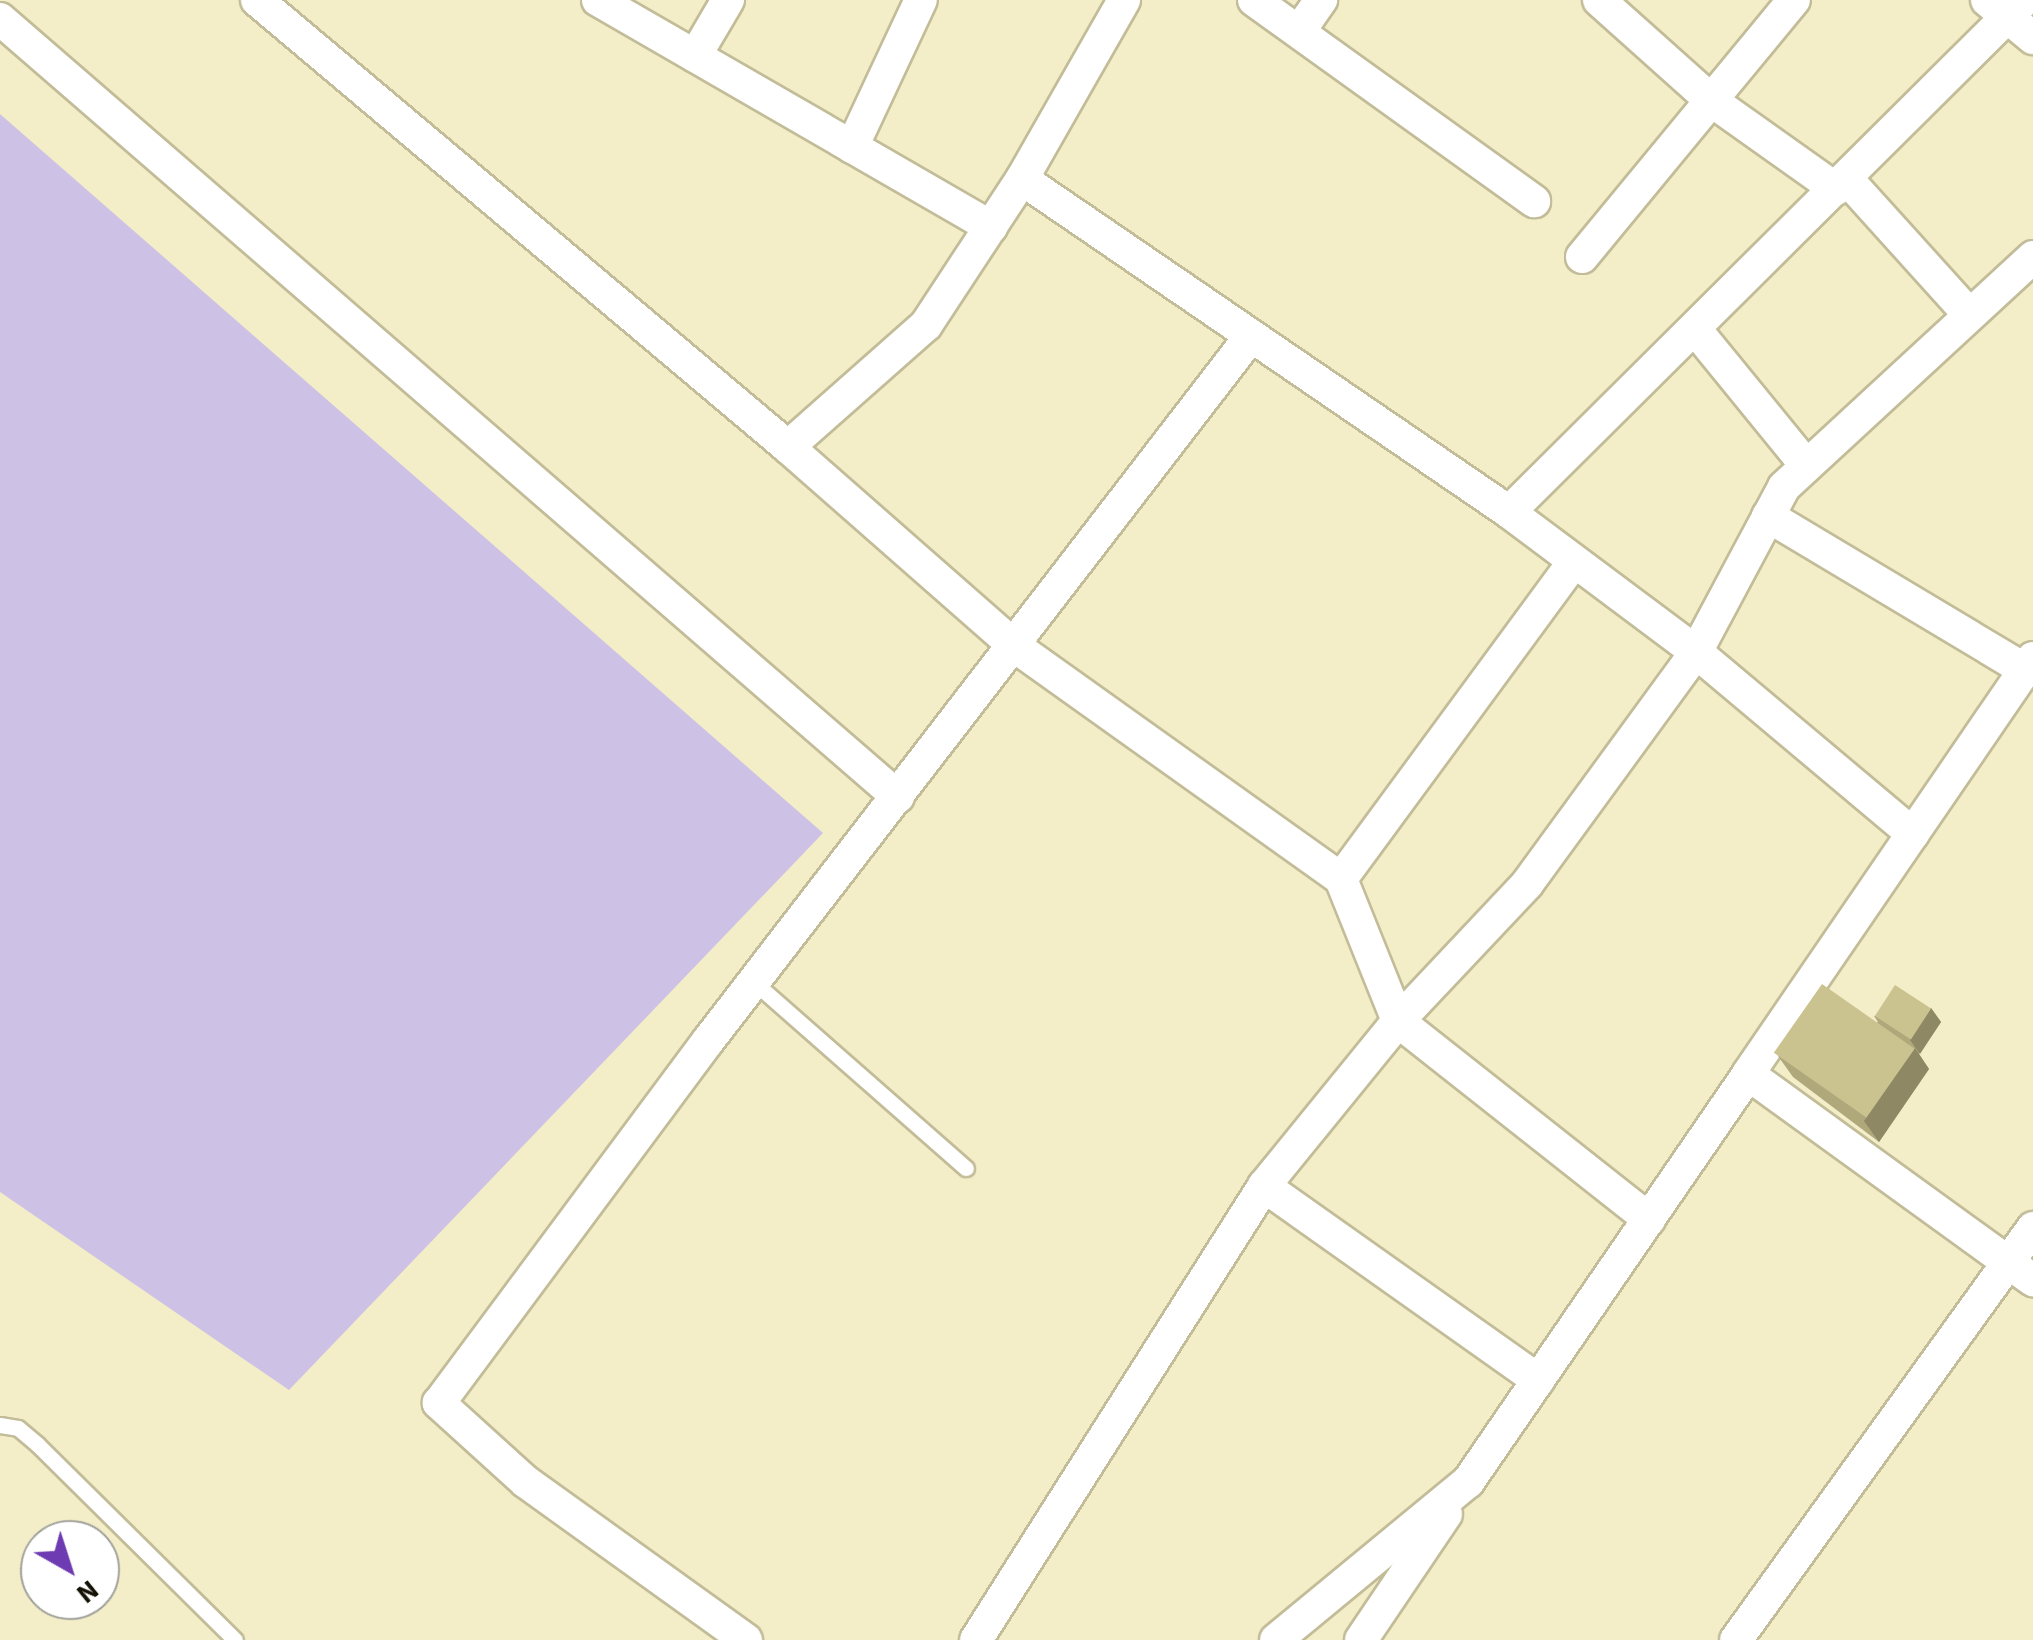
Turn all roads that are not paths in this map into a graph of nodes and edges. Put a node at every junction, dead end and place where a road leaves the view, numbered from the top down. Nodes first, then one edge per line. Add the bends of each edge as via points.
1 (257, 0) edge
2 (598, 0) edge
3 (728, 0) edge
4 (921, 0) edge
5 (1124, 0) edge
6 (1254, 0) edge
7 (1321, 0) edge
8 (1599, 0) edge
9 (1794, 0) edge
10 (2013, 14) edge
11 (0, 20) edge
12 (1300, 30) junction
13 (695, 56) junction
14 (1712, 101) junction
15 (852, 148) junction
16 (1022, 179) junction
17 (1841, 184) junction
18 (1534, 201) dead end
19 (990, 227) junction
20 (1582, 257) dead end
21 (2033, 257) edge
22 (1969, 314) junction
23 (1695, 328) junction
24 (1250, 336) junction
25 (788, 447) junction
26 (1806, 465) junction
27 (1509, 512) junction
28 (1768, 516) junction
29 (1574, 564) junction
30 (1016, 648) junction
31 (1696, 652) junction
32 (2029, 664) edge
33 (898, 798) junction
34 (1913, 834) junction
35 (1342, 879) junction
36 (754, 982) junction
37 (1398, 1021) junction
38 (1748, 1074) junction
39 (966, 1168) dead end
40 (1264, 1186) junction
41 (1649, 1219) junction
42 (2033, 1228) edge
43 (2022, 1272) edge
44 (1538, 1380) junction
45 (0, 1424) edge
46 (1468, 1482) junction
47 (235, 1640) edge
48 (746, 1640) edge
49 (976, 1640) edge
50 (1276, 1640) edge
51 (1361, 1640) edge
52 (1736, 1640) edge

1 - 25 street
2 - 13 street
3 - 13 street
4 - 15 street
5 - 16 street
6 - 12 street
7 - 12 street
8 - 14 street
9 - 14 street
10 - 17 street
11 - 33 street
12 - 18 street
13 - 15 street
14 - 17 street
14 - 20 street
15 - 19 street
16 - 19 street
16 - 24 street
17 - 22 street
17 - 23 street
19 - 25 street via 926,325
21 - 22 street
22 - 26 street
23 - 26 street
23 - 27 street
24 - 27 street
24 - 30 street
25 - 30 street
26 - 28 street via 1784,486
27 - 29 street
28 - 31 street
28 - 32 street
29 - 31 street
29 - 35 street
30 - 33 street
30 - 35 street
31 - 34 street
31 - 37 street via 1527,884
32 - 34 street
33 - 36 street
34 - 38 street
35 - 37 street
36 - 39 lane
36 - 48 street via 439,1403 526,1482
37 - 40 street
37 - 41 street
38 - 41 street
38 - 43 street
40 - 44 street
40 - 49 street
41 - 44 street
42 - 43 street
43 - 52 street
44 - 46 street
45 - 47 lane via 18,1428 38,1445
46 - 50 street
46 - 51 street

